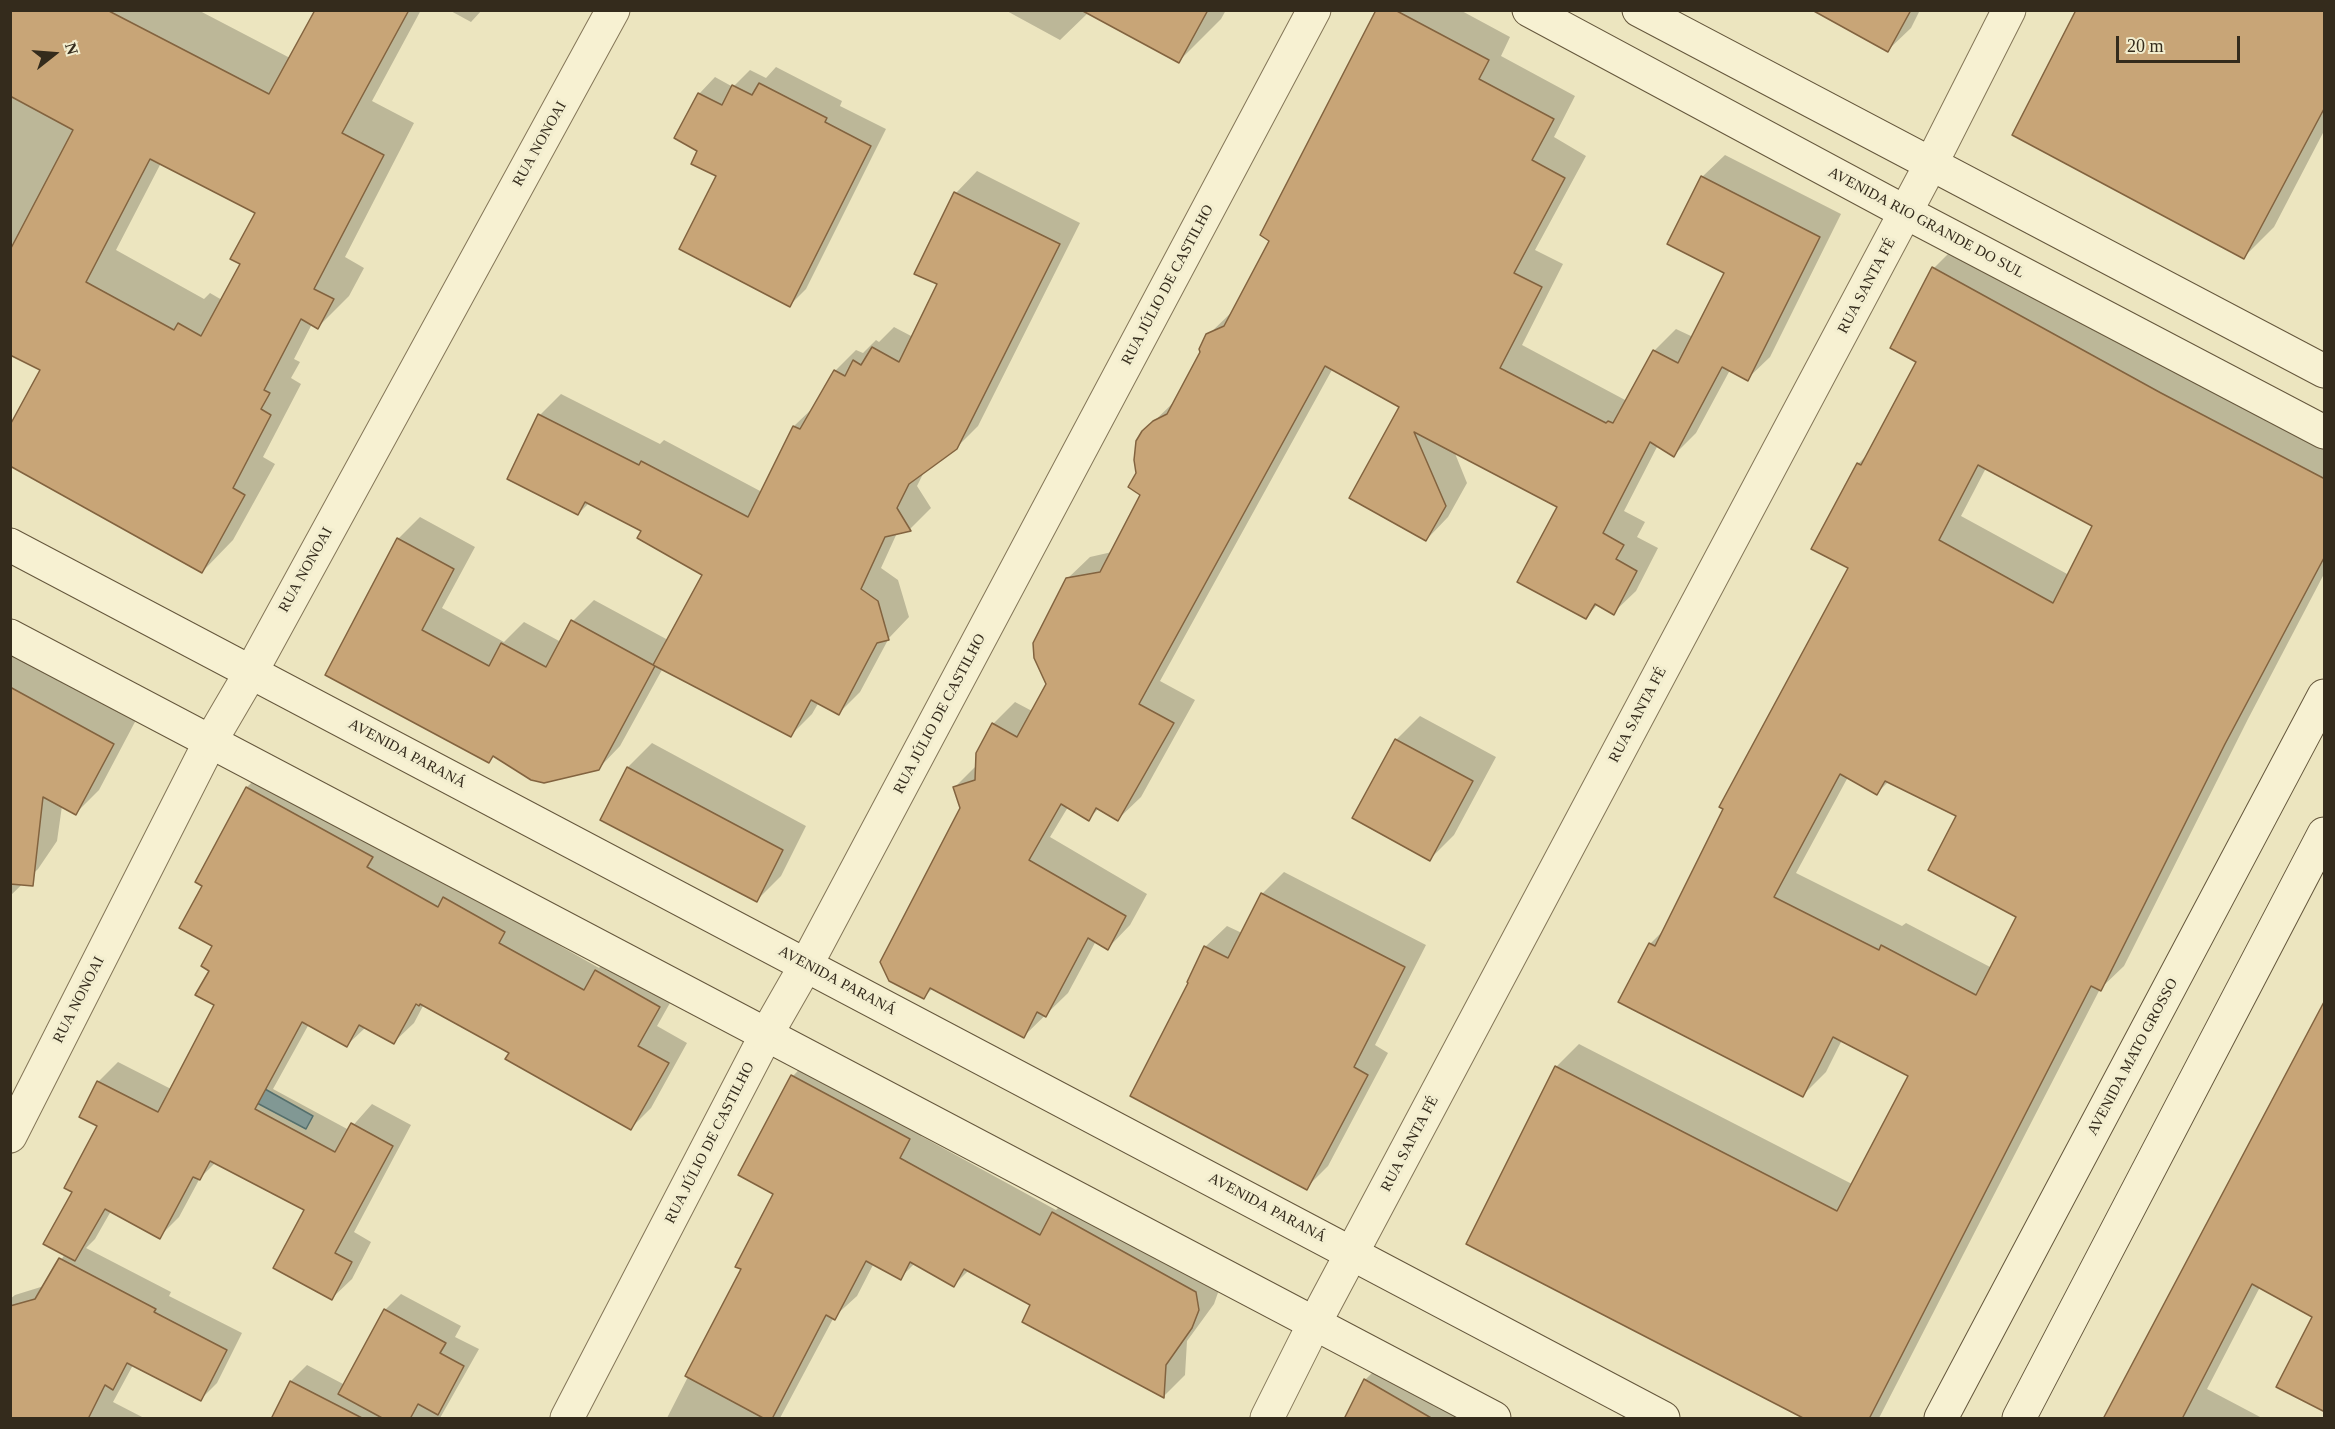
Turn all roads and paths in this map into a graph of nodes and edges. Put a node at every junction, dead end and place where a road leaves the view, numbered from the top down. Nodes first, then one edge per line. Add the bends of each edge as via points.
1 (613, 10) edge
2 (1314, 10) edge
3 (1529, 10) edge
4 (1639, 10) edge
5 (2009, 10) edge
6 (1931, 164) junction
7 (1905, 212) junction
8 (2325, 370) edge
9 (2325, 432) edge
10 (10, 545) edge
11 (10, 636) edge
12 (250, 672) junction
13 (2325, 696) edge
14 (210, 742) junction
15 (2325, 834) edge
16 (806, 965) junction
17 (766, 1035) junction
18 (10, 1136) edge
19 (1353, 1253) junction
20 (1314, 1324) junction
21 (567, 1419) edge
22 (1267, 1419) edge
23 (1494, 1419) edge
24 (1663, 1419) edge
25 (1941, 1419) edge
26 (2019, 1419) edge

1 - 12 street, RUA NONOAI
2 - 16 street, RUA JÚLIO DE CASTILHO
3 - 7 street, AVENIDA RIO GRANDE DO SUL
4 - 6 street
5 - 6 street, RUA SANTA FÉ
6 - 7 street, RUA SANTA FÉ
6 - 8 street
7 - 9 street, AVENIDA RIO GRANDE DO SUL
7 - 19 street, RUA SANTA FÉ
10 - 12 street, AVENIDA PARANÁ
11 - 14 street
12 - 14 street, RUA NONOAI
12 - 16 street, AVENIDA PARANÁ
13 - 25 street, AVENIDA MATO GROSSO
14 - 17 street
14 - 18 street, RUA NONOAI
15 - 26 street
16 - 17 street, RUA JÚLIO DE CASTILHO
16 - 19 street, AVENIDA PARANÁ
17 - 20 street
17 - 21 street, RUA JÚLIO DE CASTILHO
19 - 20 street, RUA SANTA FÉ
19 - 24 street, AVENIDA PARANÁ
20 - 22 street, RUA SANTA FÉ
20 - 23 street

